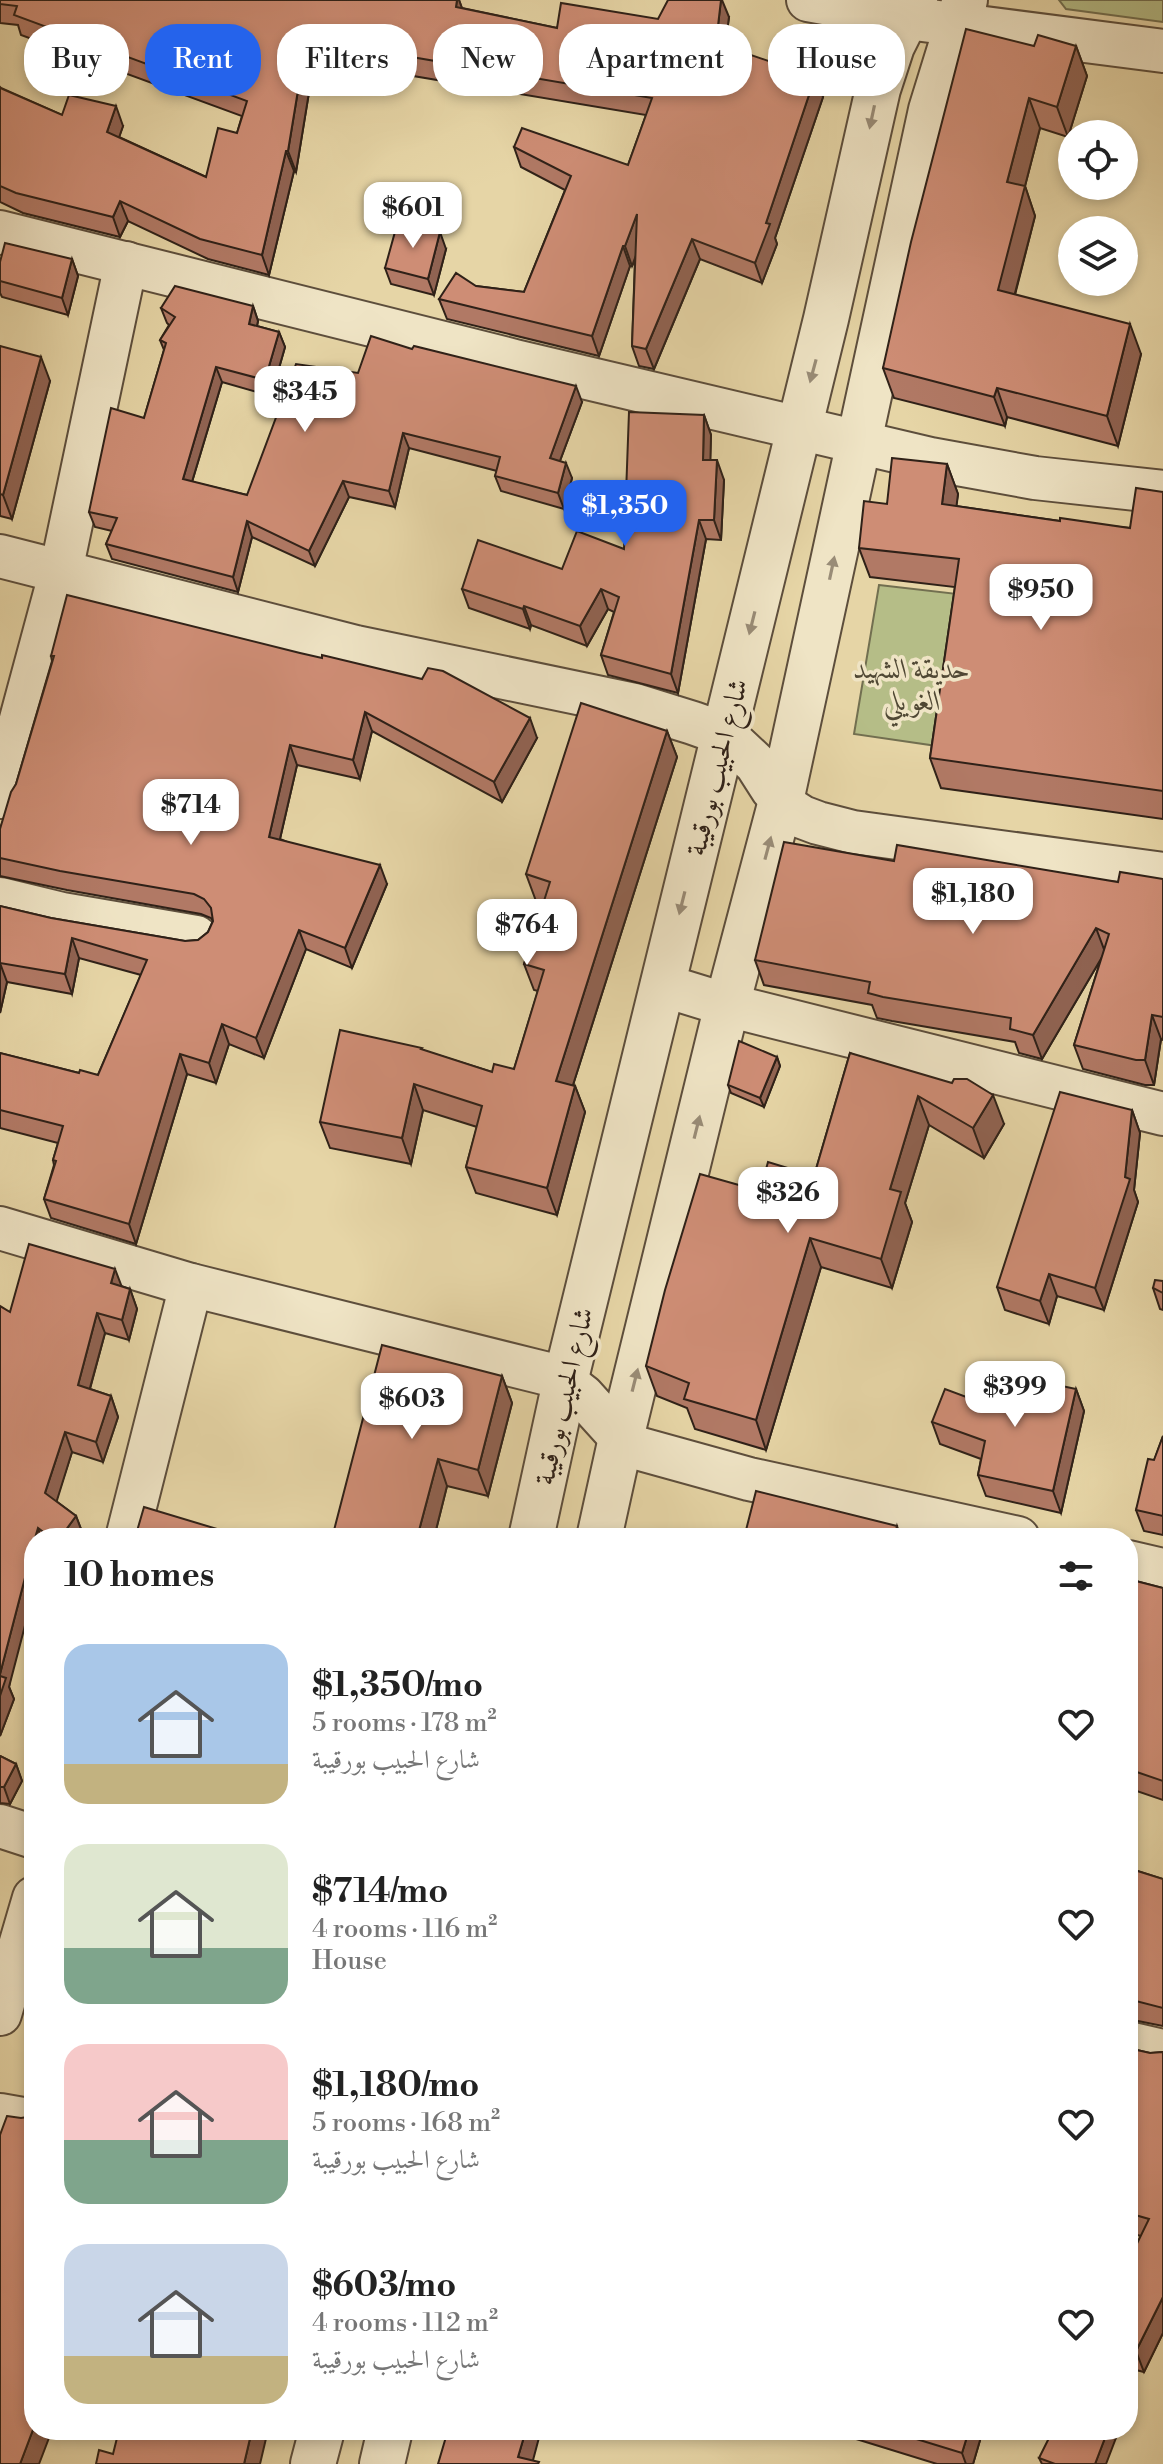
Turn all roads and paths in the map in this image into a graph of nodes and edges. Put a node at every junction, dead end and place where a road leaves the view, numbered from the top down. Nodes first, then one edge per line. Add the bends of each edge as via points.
1 (808, 0) edge
2 (911, 9) edge
3 (961, 12) edge
4 (1163, 51) edge
5 (0, 232) edge
6 (126, 263) junction
7 (798, 429) junction
8 (859, 441) junction
9 (1163, 492) edge
10 (0, 556) edge
11 (61, 571) junction
12 (724, 734) junction
13 (0, 797) edge
14 (781, 801) junction
15 (1163, 874) edge
16 (0, 899) edge
17 (196, 937) edge
18 (662, 985) junction
19 (727, 1005) junction
20 (1163, 1114) edge
21 (0, 1228) edge
22 (191, 1285) junction
23 (565, 1382) junction
24 (621, 1438) junction
25 (130, 1528) edge
26 (533, 1528) edge
27 (601, 1528) edge
28 (972, 1528) edge
29 (1138, 1564) edge
30 (1163, 1570) edge
31 (0, 1826) edge
32 (24, 1834) edge
33 (24, 1932) edge
34 (0, 2014) edge
35 (1138, 2045) edge
36 (1163, 2051) edge
37 (0, 2115) edge
38 (24, 2119) edge
39 (319, 2440) edge
40 (388, 2440) edge
41 (313, 2464) edge
42 (382, 2464) edge

1 - 2 street
2 - 3 street
2 -> 7 street, شارع الحبيب بورقيبة via 878,89
3 - 4 street
3 - 8 street via 931,110
5 - 6 street
6 - 7 street
6 - 11 street
7 - 8 street
7 -> 12 street, شارع الحبيب بورقيبة
8 - 9 street via 1035,478
14 -> 8 street
10 - 11 street
11 - 12 street via 356,647 635,705
11 - 13 street
12 - 14 street via 756,764
12 -> 18 street, شارع الحبيب بورقيبة
14 - 15 street via 802,817 853,832
19 -> 14 street
16 - 17 street
18 - 19 street
18 - 23 street, شارع الحبيب بورقيبة
19 - 20 street
24 -> 19 street
21 - 22 street
22 - 23 street
22 - 25 street
23 - 24 street
23 - 26 street, شارع الحبيب بورقيبة
24 - 27 street
24 - 28 street via 662,1457
29 - 30 street
31 - 32 street
33 - 34 street
35 - 36 street
37 - 38 street
39 - 41 street
40 - 42 street

